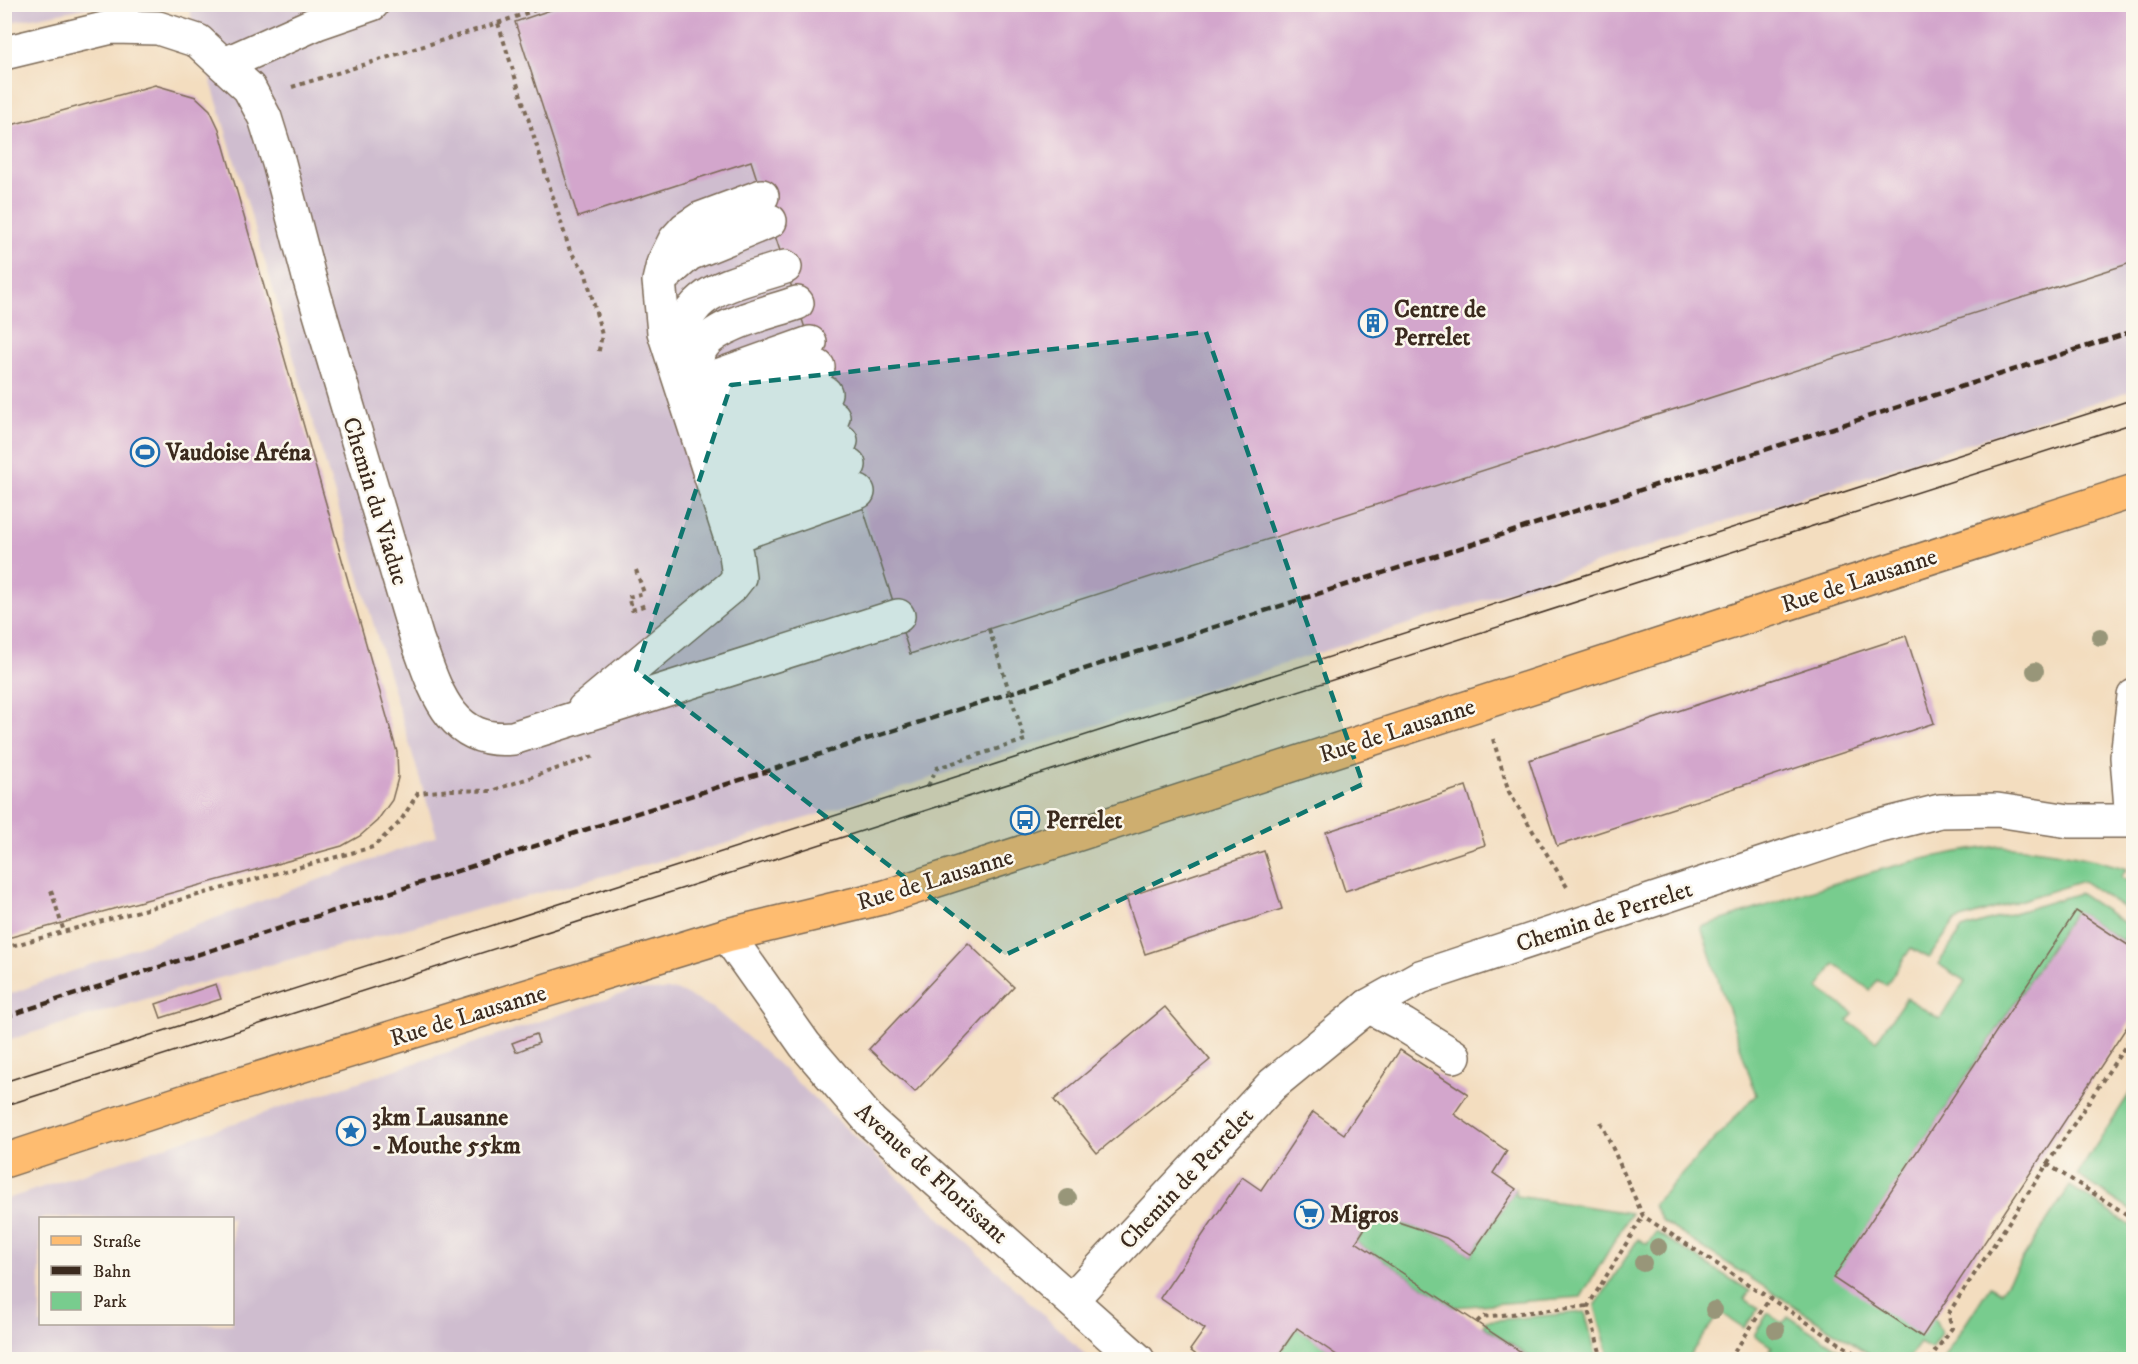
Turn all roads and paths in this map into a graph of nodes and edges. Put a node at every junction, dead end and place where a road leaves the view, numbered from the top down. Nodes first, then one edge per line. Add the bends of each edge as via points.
1 (372, 4) edge
2 (549, 5) edge
3 (498, 23) junction
4 (4, 53) edge
5 (225, 64) junction
6 (255, 99) junction
7 (797, 303) dead end
8 (598, 355) dead end
9 (674, 363) junction
10 (833, 417) junction
11 (714, 485) junction
12 (2133, 491) edge
13 (636, 570) dead end
14 (649, 604) dead end
15 (898, 616) dead end
16 (989, 629) dead end
17 (2133, 696) edge
18 (569, 721) junction
19 (1492, 735) dead end
20 (928, 786) dead end
21 (418, 793) dead end
22 (2132, 821) edge
23 (51, 890) dead end
24 (1570, 893) dead end
25 (64, 932) junction
26 (727, 935) junction
27 (4, 948) edge
28 (1368, 1006) junction
29 (2133, 1033) edge
30 (1454, 1056) dead end
31 (1601, 1122) dead end
32 (4, 1161) edge
33 (2048, 1164) junction
34 (1642, 1216) junction
35 (2133, 1220) edge
36 (1770, 1298) junction
37 (1072, 1299) junction
38 (1588, 1306) junction
39 (1477, 1322) dead end
40 (1138, 1359) edge
41 (1602, 1359) edge
42 (1734, 1359) edge
43 (1865, 1359) edge
44 (1929, 1359) edge

1 - 5 street via 316,23
2 - 3 path
3 - 6 path
3 - 8 path via 570,251 585,271 602,335
4 - 5 street, Chemin du Viaduc via 112,27 158,28 198,41
5 - 6 street, Chemin du Viaduc
6 - 18 street, Chemin du Viaduc via 279,163 417,639 439,697 471,732 498,740
7 - 11 street via 723,329 704,344 695,362
9 - 9 street via 678,290 685,282 774,233 700,219 675,240 659,281 661,315
9 - 11 street
10 - 11 street
10 - 11 street via 742,481
10 - 11 street via 737,420 722,438
10 - 11 street via 720,375 704,401
11 - 18 street via 740,565 739,577
12 - 26 main road, Rue de Lausanne via 885,897
13 - 14 path via 644,592 628,597 632,610
15 - 18 street, Chemin du Viaduc
16 - 20 path, bridge via 1025,740 938,768
17 - 22 street, Chemin de Perrelet via 2127,757
19 - 24 path via 1509,792
21 - 25 path via 400,822 374,847
22 - 28 street, Chemin de Perrelet via 2069,820 1997,810 1940,811 1865,830 1419,977
23 - 25 path
25 - 27 path
26 - 32 main road, Rue de Lausanne via 192,1099
26 - 37 street, Avenue de Florissant via 805,1045 871,1122
28 - 30 street
28 - 37 street, Chemin de Perrelet via 1273,1084
29 - 33 path
31 - 34 path
33 - 35 path
33 - 44 path via 1948,1314 1952,1328
34 - 36 path
34 - 38 path
36 - 42 path via 1733,1354
36 - 43 path
37 - 40 street, Avenue de Florissant
38 - 39 path via 1482,1317
38 - 41 path

